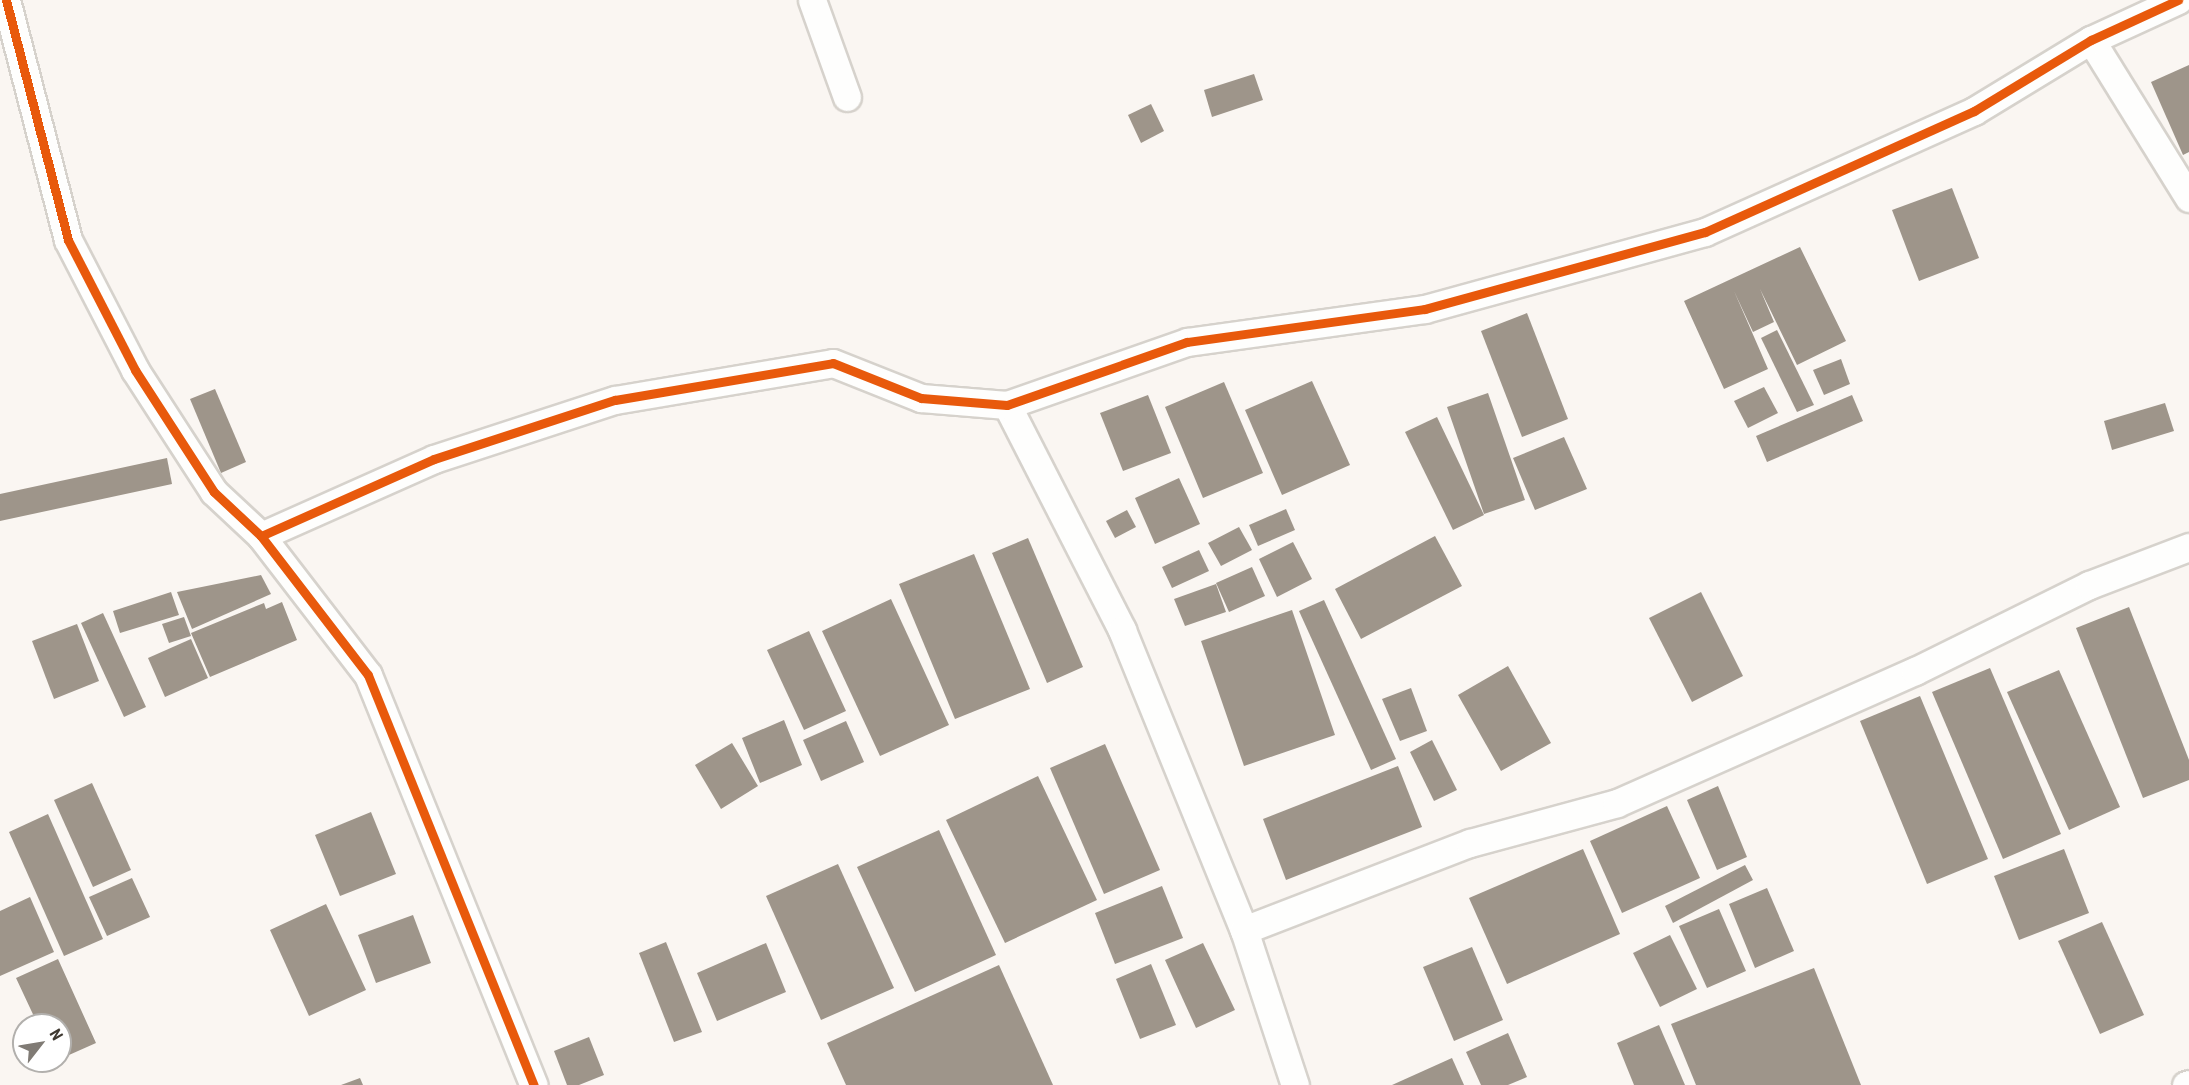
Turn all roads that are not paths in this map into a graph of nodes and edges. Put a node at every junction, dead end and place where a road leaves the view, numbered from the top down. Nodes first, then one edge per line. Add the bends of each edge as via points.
1 (6, 0) edge
2 (812, 0) edge
3 (2178, 0) edge
4 (2091, 40) junction
5 (847, 97) dead end
6 (2189, 198) edge
7 (1007, 405) junction
8 (261, 536) junction
9 (2189, 547) edge
10 (1244, 930) junction
11 (534, 1085) edge
12 (1295, 1085) edge

1 - 8 street via 68,240 135,370 214,492
2 - 5 street
3 - 4 street
4 - 6 street
4 - 7 street via 1974,111 1705,232 1425,309 1187,342
7 - 8 street via 921,398 833,363 615,400 434,459
7 - 10 street via 1122,630
8 - 11 street via 368,675
9 - 10 street via 2090,585 1915,670 1617,802 1470,843
10 - 12 street

